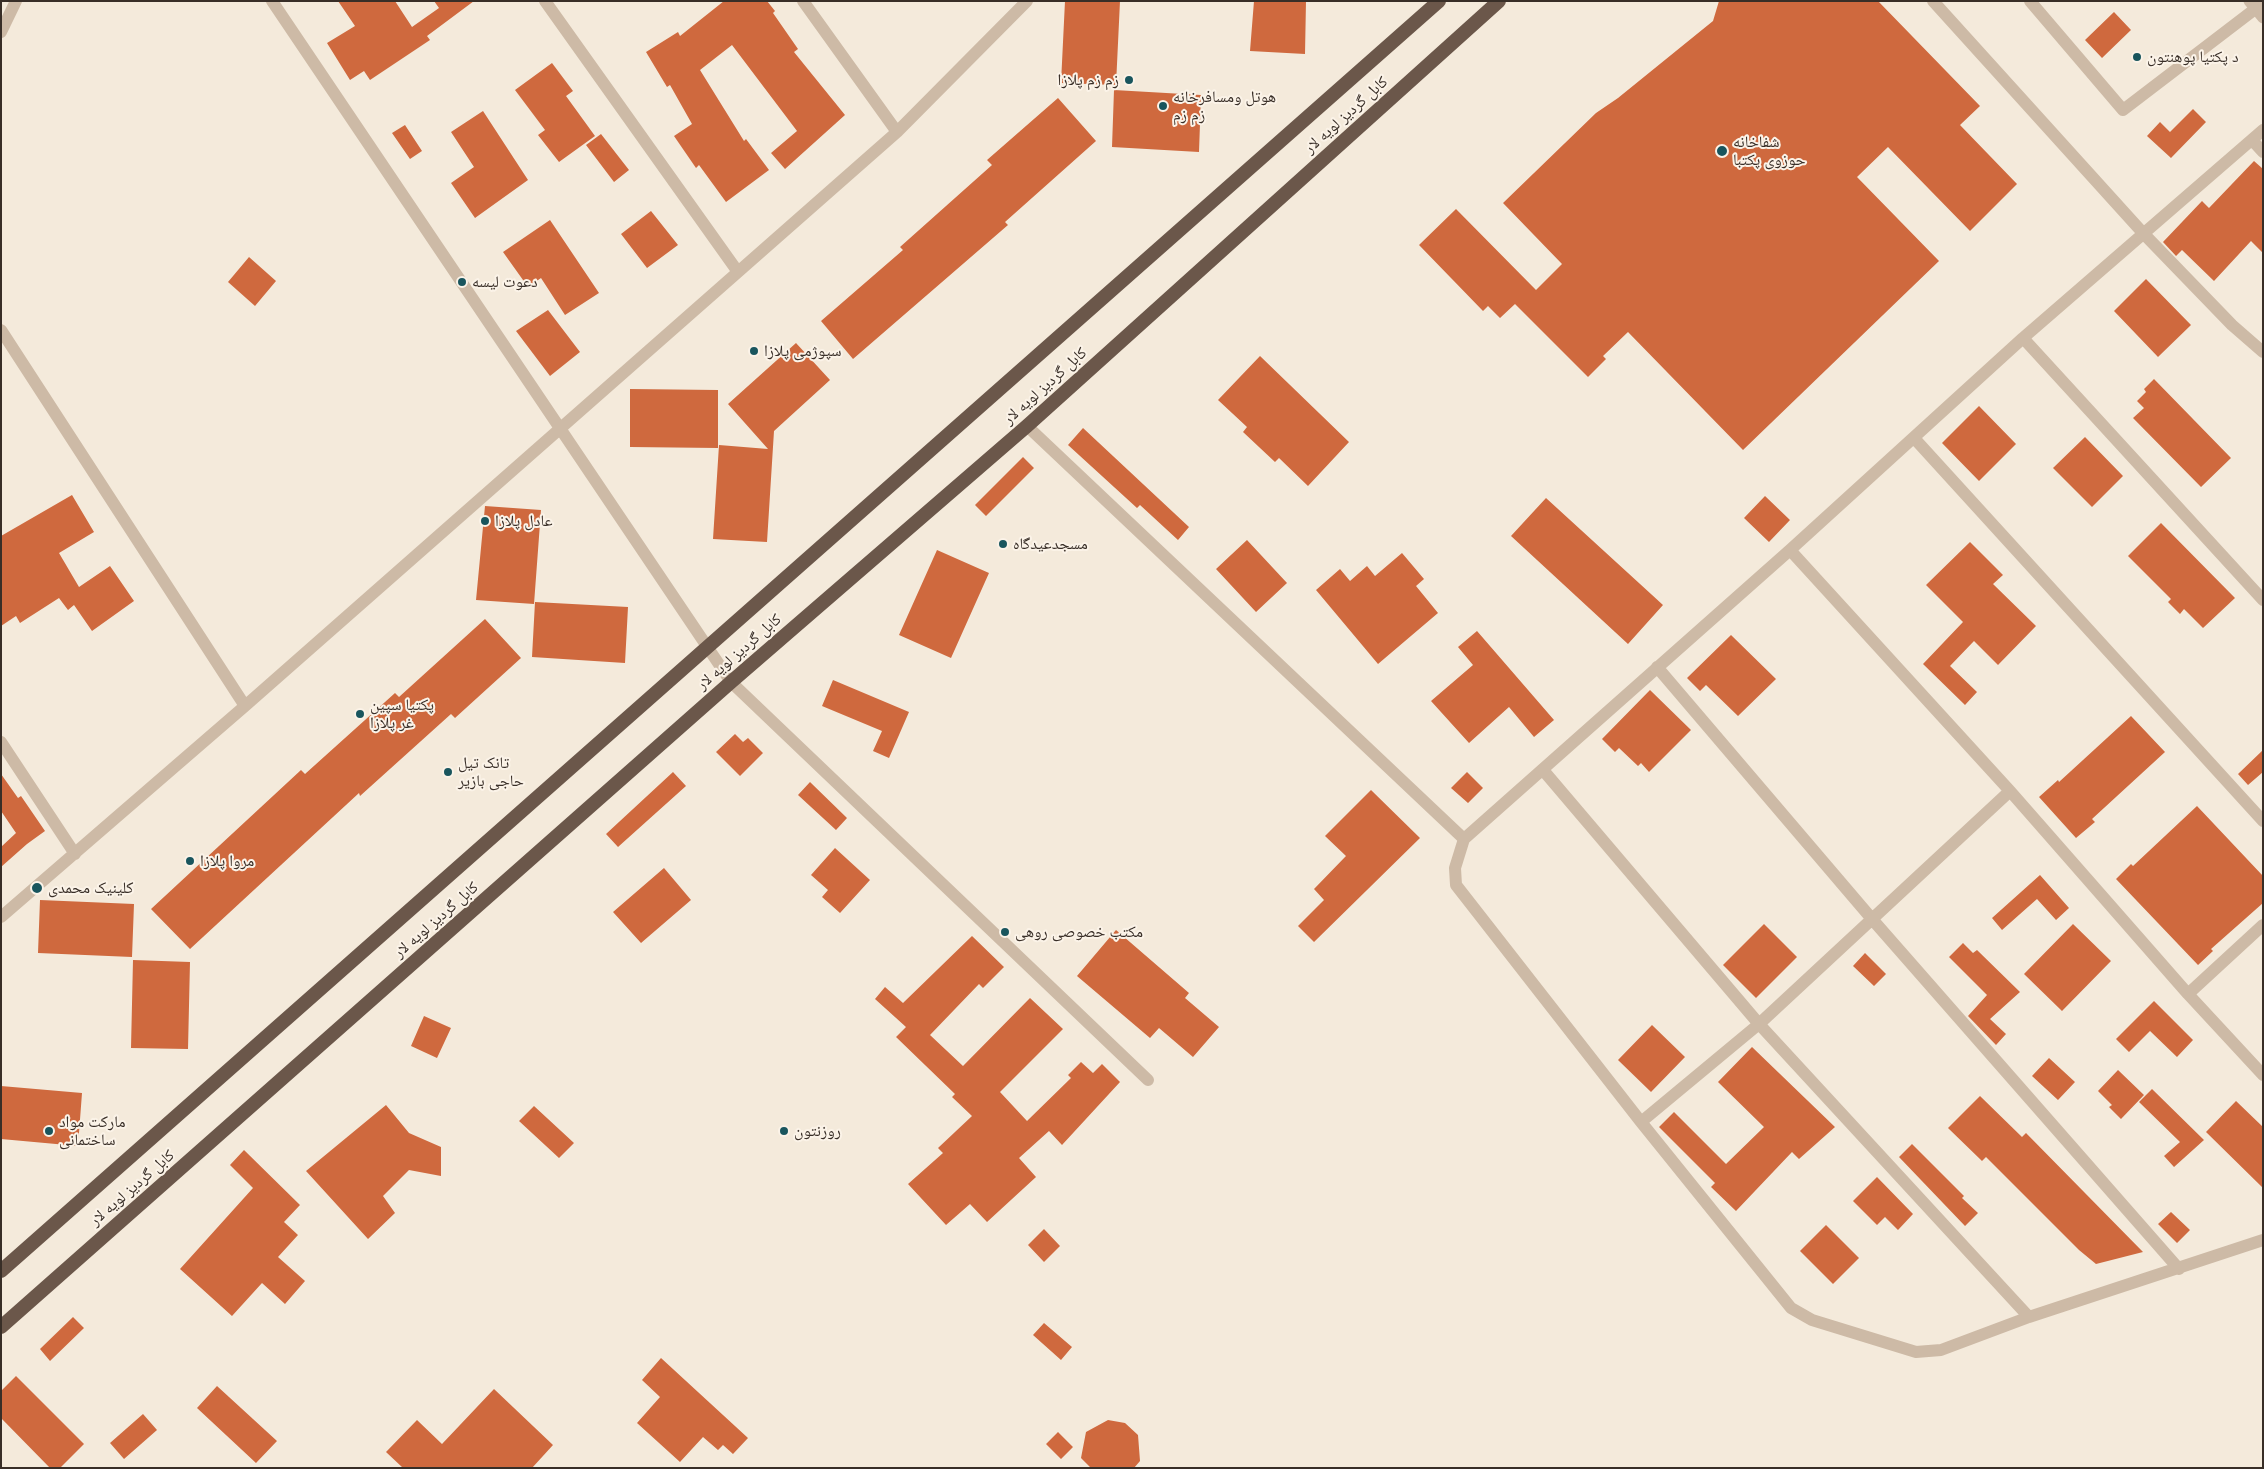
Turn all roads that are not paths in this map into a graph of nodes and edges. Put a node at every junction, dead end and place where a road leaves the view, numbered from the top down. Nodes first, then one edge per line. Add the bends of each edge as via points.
1 (16, 1) edge
2 (272, 1) edge
3 (545, 1) edge
4 (803, 1) edge
5 (1027, 1) edge
6 (1439, 1) edge
7 (1499, 1) edge
8 (1932, 1) edge
9 (2030, 1) edge
10 (2258, 8) edge
11 (1, 32) edge
12 (2263, 130) edge
13 (897, 132) junction
14 (2252, 140) junction
15 (2263, 152) edge
16 (2143, 233) junction
17 (738, 272) junction
18 (1, 330) edge
19 (2024, 338) junction
20 (2263, 352) edge
21 (1027, 426) junction
22 (560, 428) junction
23 (1914, 438) junction
24 (1790, 550) junction
25 (2263, 600) edge
26 (709, 648) junction
27 (1657, 668) junction
28 (731, 682) junction
29 (245, 706) junction
30 (1, 742) edge
31 (1543, 770) junction
32 (2010, 791) junction
33 (2263, 821) edge
34 (1464, 839) junction
35 (75, 854) junction
36 (1, 917) edge
37 (1872, 919) junction
38 (2263, 925) edge
39 (2188, 994) junction
40 (1759, 1024) junction
41 (2263, 1075) edge
42 (1148, 1080) dead end
43 (1641, 1122) junction
44 (2263, 1240) edge
45 (2179, 1268) junction
46 (1, 1271) edge
47 (2029, 1317) junction
48 (1, 1327) edge

1 - 11 street
2 - 22 street
3 - 17 street
4 - 13 street
5 - 13 street
6 - 26 highway, کابل گردیز لویه لار
7 - 21 highway, کابل گردیز لویه لار
8 - 16 street
9 - 10 street via 2123,110
12 - 14 street
13 - 17 street
14 - 15 street
14 - 16 street
16 - 19 street
16 - 20 street via 2232,325
17 - 22 street
18 - 29 street
19 - 23 street
19 - 25 street
21 - 28 highway, کابل گردیز لویه لار
21 - 34 street
22 - 26 street
22 - 29 street
23 - 24 street
23 - 33 street
24 - 27 street
24 - 32 street
26 - 28 street
26 - 46 highway, کابل گردیز لویه لار
27 - 31 street
27 - 37 street
28 - 42 street
28 - 48 highway, کابل گردیز لویه لار
29 - 35 street
30 - 35 street
31 - 34 street
31 - 40 street
32 - 37 street
32 - 39 street
34 - 43 street via 1455,868 1456,885
35 - 36 street
37 - 40 street
37 - 45 street
38 - 39 street
39 - 41 street
40 - 43 street
40 - 47 street
43 - 47 street via 1791,1308 1802,1316 1916,1352 1941,1350
44 - 45 street
45 - 47 street

